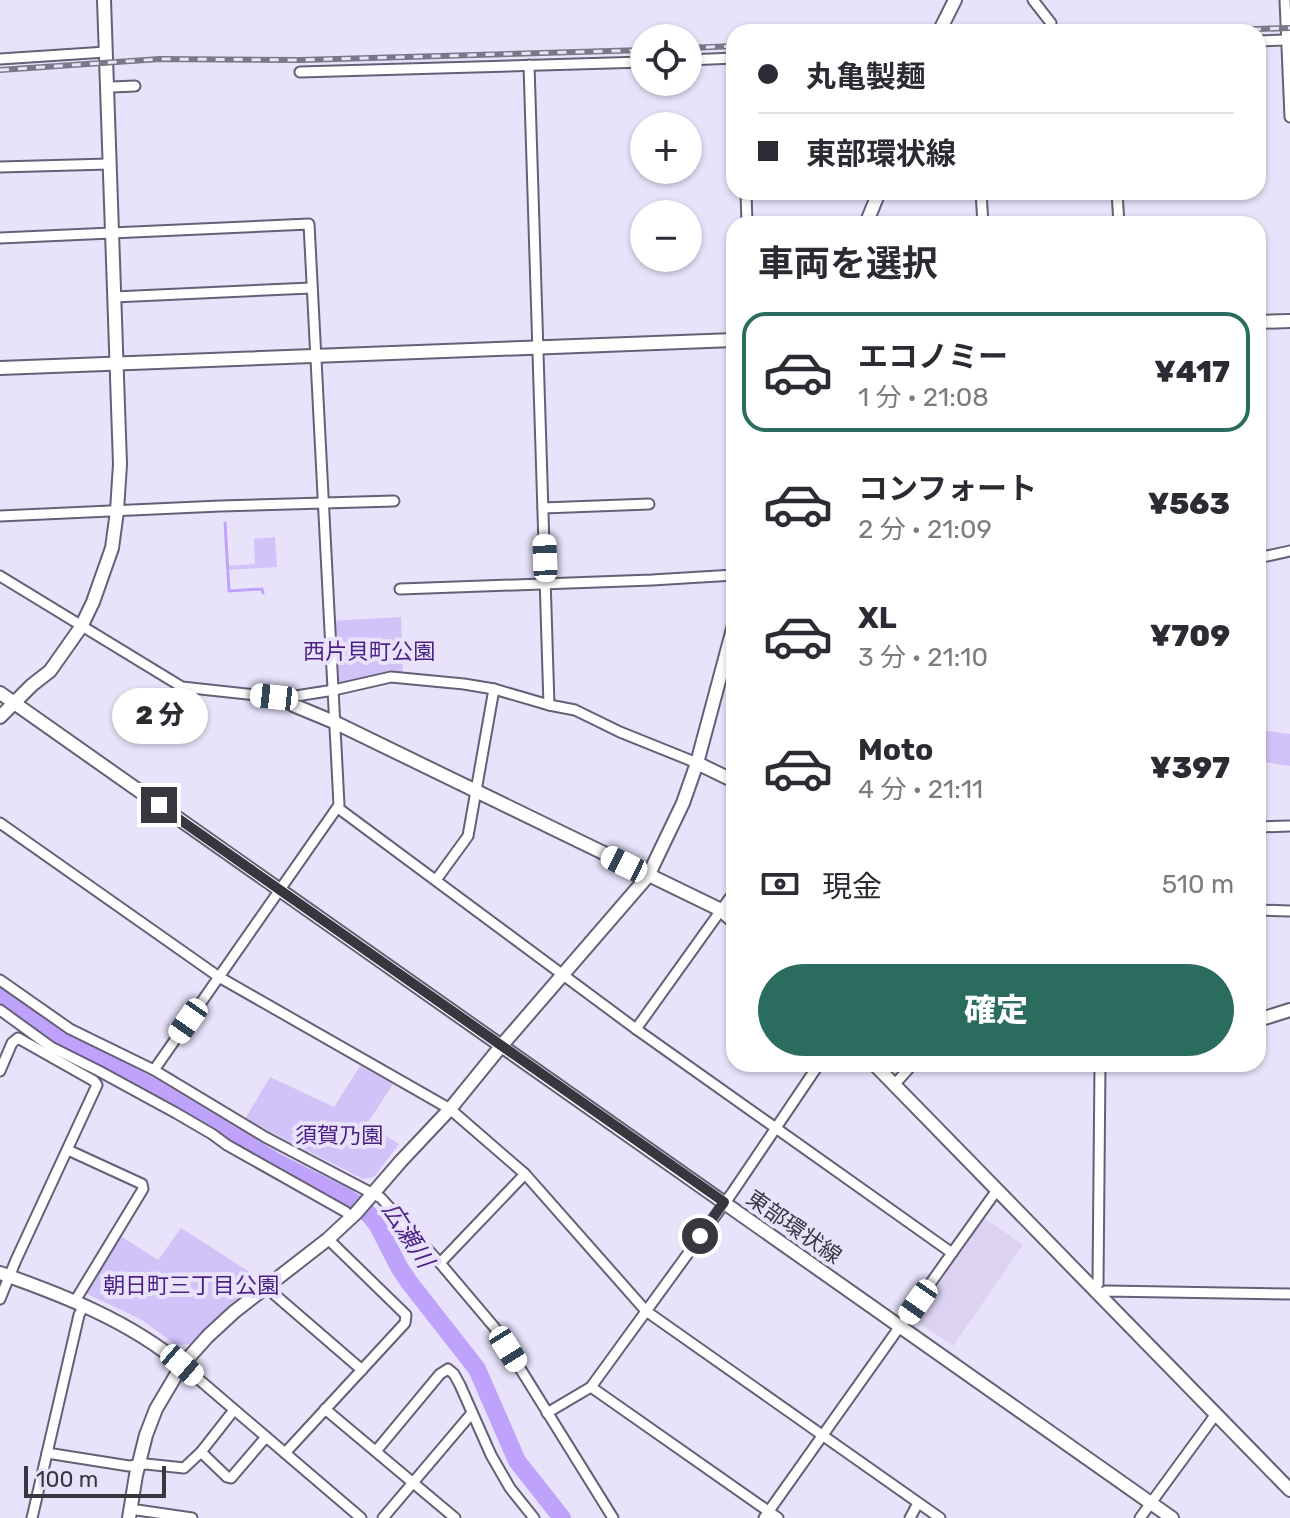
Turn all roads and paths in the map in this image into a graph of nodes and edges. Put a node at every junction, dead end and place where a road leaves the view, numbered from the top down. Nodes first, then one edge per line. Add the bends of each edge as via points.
1 (104, 0) edge
2 (955, 0) edge
3 (1033, 0) edge
4 (1285, 0) edge
5 (1051, 23) dead end
6 (943, 24) edge
7 (1287, 40) junction
8 (1266, 41) edge
9 (106, 52) junction
10 (726, 58) edge
11 (0, 59) edge
12 (702, 59) edge
13 (630, 62) edge
14 (529, 65) junction
15 (300, 72) dead end
16 (135, 86) dead end
17 (112, 87) dead end
18 (1290, 117) edge
19 (109, 164) junction
20 (0, 167) edge
21 (113, 233) junction
22 (0, 238) edge
23 (311, 288) junction
24 (114, 297) junction
25 (1290, 321) edge
26 (1266, 322) edge
27 (726, 340) edge
28 (538, 347) junction
29 (314, 356) junction
30 (116, 365) junction
31 (0, 368) edge
32 (394, 501) dead end
33 (649, 504) dead end
34 (322, 505) junction
35 (543, 508) junction
36 (117, 511) junction
37 (0, 516) edge
38 (1290, 551) edge
39 (1266, 556) edge
40 (726, 575) edge
41 (0, 576) edge
42 (546, 584) junction
43 (400, 589) dead end
44 (81, 627) junction
45 (726, 655) edge
46 (494, 689) junction
47 (334, 690) junction
48 (0, 693) edge
49 (283, 698) junction
50 (14, 703) junction
51 (549, 705) junction
52 (0, 717) edge
53 (334, 722) junction
54 (697, 763) junction
55 (726, 777) edge
56 (476, 790) junction
57 (338, 808) junction
58 (0, 823) edge
59 (1290, 826) edge
60 (1266, 827) edge
61 (648, 876) junction
62 (436, 880) junction
63 (281, 890) junction
64 (726, 903) edge
65 (721, 910) junction
66 (1266, 910) edge
67 (1290, 911) edge
68 (726, 915) edge
69 (562, 975) junction
70 (219, 977) junction
71 (0, 980) edge
72 (0, 1010) edge
73 (1290, 1010) edge
74 (1266, 1018) edge
75 (636, 1029) junction
76 (502, 1045) junction
77 (1, 1064) edge
78 (154, 1070) junction
79 (814, 1072) edge
80 (882, 1072) edge
81 (906, 1072) edge
82 (1100, 1072) edge
83 (894, 1085) junction
84 (450, 1109) junction
85 (776, 1128) junction
86 (68, 1150) junction
87 (525, 1174) junction
88 (997, 1190) junction
89 (370, 1197) junction
90 (724, 1202) junction
91 (351, 1212) junction
92 (328, 1239) junction
93 (952, 1253) junction
94 (440, 1263) junction
95 (5, 1274) edge
96 (267, 1288) junction
97 (1096, 1292) junction
98 (1290, 1294) edge
99 (0, 1299) edge
100 (79, 1303) junction
101 (646, 1311) junction
102 (902, 1326) junction
103 (182, 1365) junction
104 (362, 1370) junction
105 (591, 1387) junction
106 (325, 1409) junction
107 (234, 1410) junction
108 (472, 1413) junction
109 (547, 1413) junction
110 (1216, 1414) junction
111 (823, 1435) junction
112 (266, 1437) junction
113 (376, 1451) junction
114 (201, 1452) junction
115 (47, 1453) junction
116 (285, 1453) junction
117 (138, 1465) junction
118 (412, 1483) junction
119 (1290, 1490) edge
120 (918, 1503) junction
121 (1150, 1503) junction
122 (130, 1513) edge
123 (770, 1516) edge
124 (32, 1518) edge
125 (192, 1518) edge
126 (361, 1518) edge
127 (383, 1518) edge
128 (455, 1518) edge
129 (534, 1518) edge
130 (613, 1518) edge
131 (910, 1518) edge
132 (940, 1518) edge
133 (1140, 1518) edge
134 (1172, 1518) edge

1 - 9 street
2 - 6 street
3 - 5 street
4 - 7 street
7 - 8 street
7 - 18 street
9 - 11 street
9 - 19 street
10 - 12 street
13 - 14 street
14 - 15 street
14 - 28 street
16 - 17 street
19 - 20 street
19 - 21 street
21 - 22 street
21 - 23 street via 309,224
21 - 24 street
23 - 24 street
23 - 29 street
24 - 30 street
25 - 26 street
27 - 28 street
28 - 29 street
28 - 35 street
29 - 30 street
29 - 34 street
30 - 31 street
30 - 36 street
32 - 34 street
33 - 35 street
34 - 36 street
34 - 47 street
35 - 42 street
36 - 37 street
36 - 44 street via 107,565
38 - 39 street
40 - 42 street
41 - 44 street
42 - 43 street
42 - 51 street
44 - 49 street via 182,687
44 - 50 street via 50,671
45 - 54 street
46 - 47 street via 391,677
46 - 51 street
46 - 56 street
47 - 49 street
47 - 53 street
48 - 50 street, 東部環状線
49 - 53 street
50 - 52 street
50 - 63 street, 東部環状線
51 - 54 street via 575,710
53 - 56 street
53 - 57 street
54 - 55 street
54 - 61 street
56 - 61 street
56 - 62 street via 466,841
57 - 62 street
57 - 63 street
58 - 70 street
59 - 60 street
61 - 65 street
61 - 69 street
62 - 69 street
63 - 70 street
63 - 76 street, 東部環状線
64 - 65 street
65 - 68 street
65 - 75 street
66 - 67 street
69 - 75 street
69 - 76 street
70 - 78 street
70 - 84 street
71 - 78 street via 70,1029
72 - 91 street via 51,1047
73 - 74 street
75 - 85 street
76 - 84 street
76 - 90 street, 東部環状線
77 - 86 street via 18,1038 96,1082
78 - 89 street
79 - 85 street
80 - 83 street
81 - 83 street
82 - 97 street
83 - 88 street
84 - 87 street
84 - 89 street
85 - 90 street
85 - 93 street
86 - 95 street
86 - 100 street via 143,1189
87 - 94 street
87 - 101 street
88 - 93 street
88 - 97 street
89 - 91 street
89 - 94 street via 381,1198
90 - 101 street
90 - 102 street, 東部環状線
91 - 92 street
92 - 96 street
92 - 104 street via 406,1315 405,1323
93 - 102 street
94 - 109 street via 495,1328
95 - 99 street
95 - 100 street
96 - 103 street via 234,1312
96 - 104 street
97 - 98 street
97 - 110 street
100 - 103 street via 143,1336
100 - 115 street
101 - 105 street
101 - 111 street
102 - 111 street
102 - 121 street, 東部環状線
103 - 107 street
103 - 117 street via 156,1409
104 - 106 street
105 - 109 street
105 - 123 street
106 - 113 street
106 - 116 street
107 - 112 street
107 - 114 street
108 - 113 street via 452,1370 446,1369
108 - 118 street
108 - 129 street via 510,1488
109 - 130 street
110 - 119 street
110 - 121 street
111 - 120 street
111 - 123 street
112 - 114 street via 231,1478
112 - 116 street
113 - 118 street
114 - 117 street via 184,1468
115 - 117 street
115 - 124 street
116 - 126 street
117 - 122 street
118 - 127 street
118 - 128 street
120 - 131 street
120 - 132 street
121 - 133 street
121 - 134 street, 東部環状線
122 - 125 street

